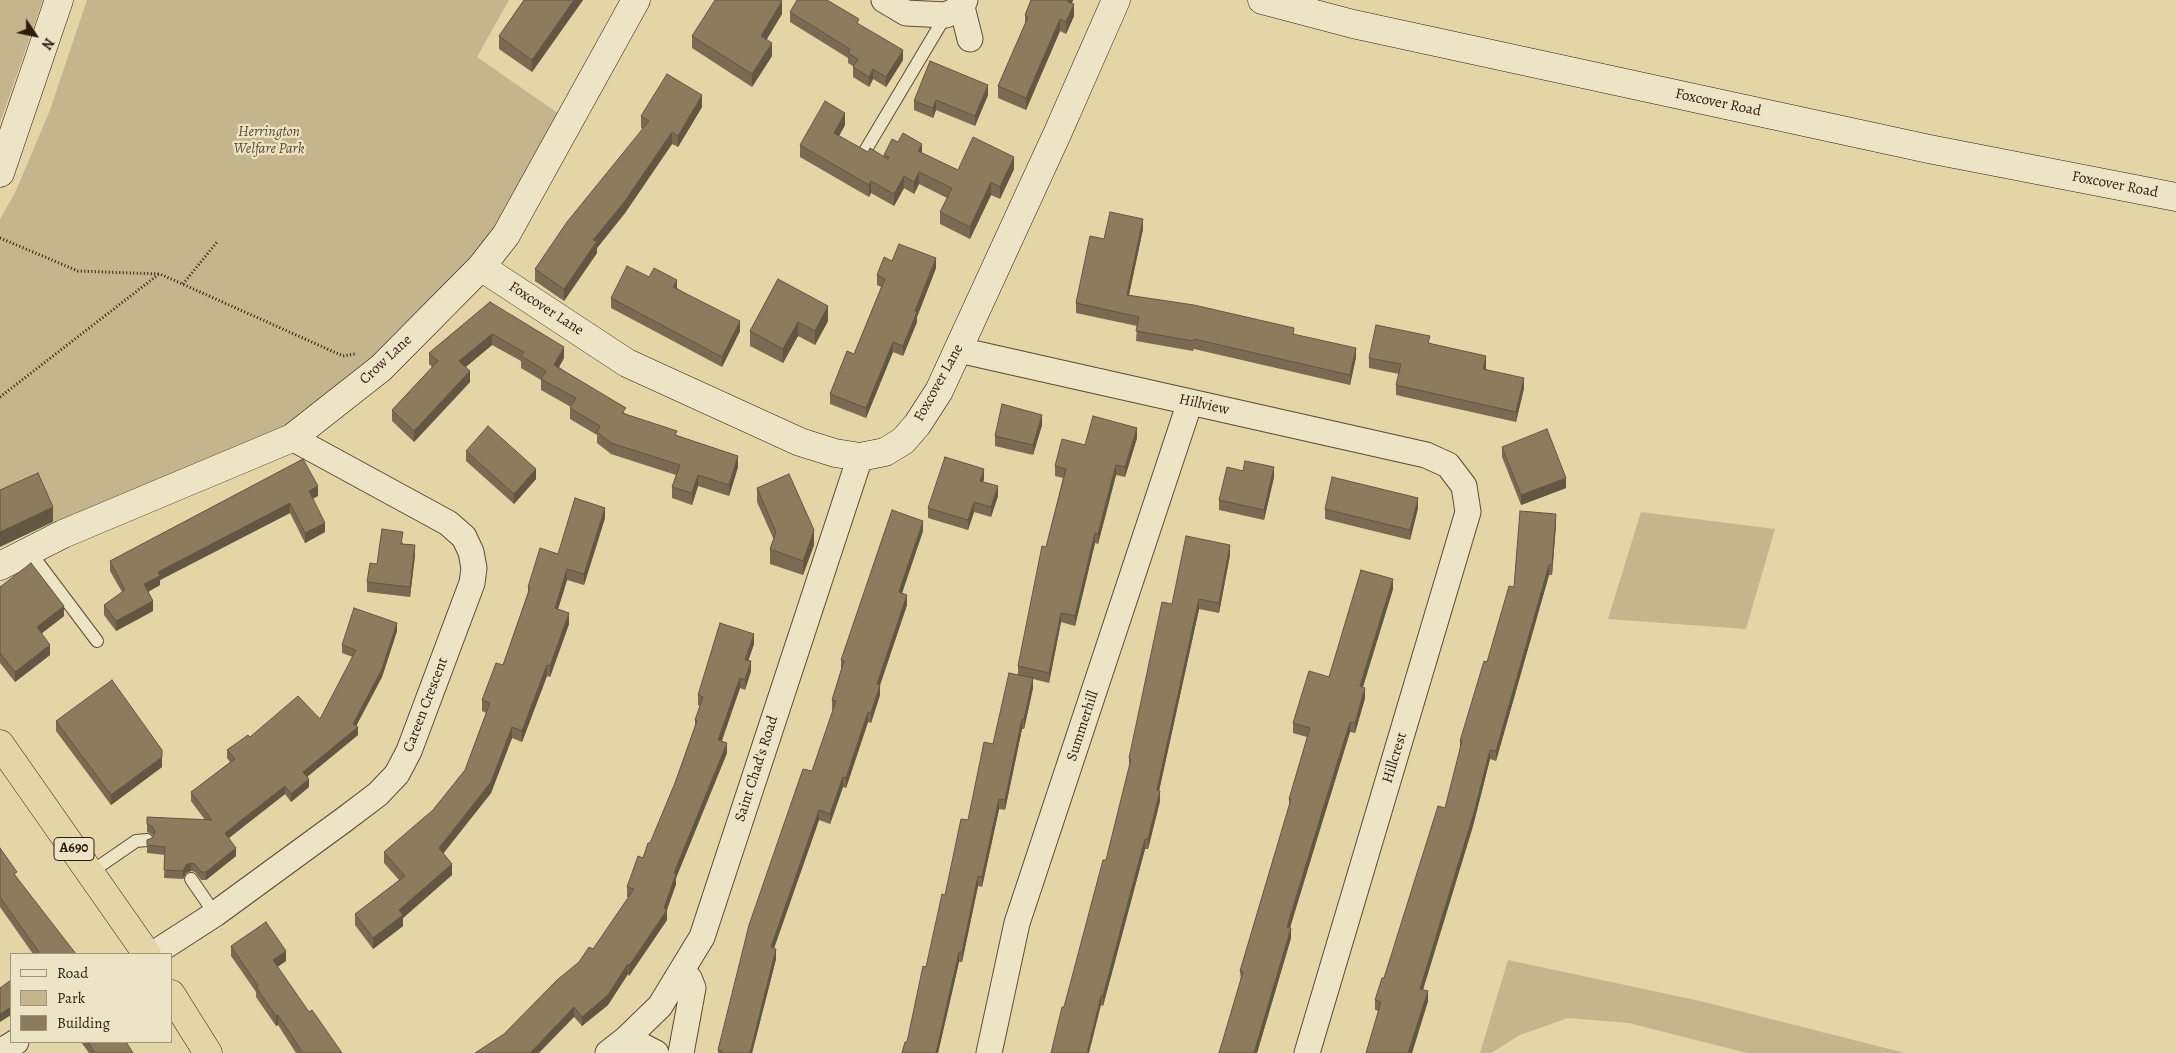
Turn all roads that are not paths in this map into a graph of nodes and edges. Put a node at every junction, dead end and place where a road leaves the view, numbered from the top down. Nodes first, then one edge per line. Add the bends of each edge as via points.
1 (60, 0) edge
2 (636, 0) edge
3 (884, 0) edge
4 (1116, 0) edge
5 (1262, 0) edge
6 (958, 7) edge
7 (970, 39) dead end
8 (866, 151) edge
9 (0, 173) edge
10 (2176, 197) edge
11 (481, 266) junction
12 (959, 350) junction
13 (1190, 402) junction
14 (292, 438) junction
15 (860, 457) junction
16 (1448, 465) joint
17 (30, 552) junction
18 (0, 566) edge
19 (97, 641) dead end
20 (0, 744) edge
21 (147, 840) edge
22 (90, 872) junction
23 (191, 879) dead end
24 (214, 914) junction
25 (146, 953) edge
26 (155, 953) edge
27 (681, 973) junction
28 (172, 996) edge
29 (627, 1038) junction
30 (14, 1043) edge
31 (0, 1052) edge
32 (208, 1053) edge
33 (608, 1053) edge
34 (656, 1053) edge
35 (681, 1053) edge
36 (989, 1053) edge
37 (1307, 1053) edge

1 - 9 street
2 - 11 street, Crow Lane via 506,235
3 - 6 street via 906,12
4 - 12 street, Foxcover Lane
5 - 10 street, Foxcover Road via 1353,24 1929,149
6 - 7 street
6 - 8 lane
11 - 14 street, Crow Lane via 381,368
11 - 15 street, Foxcover Lane via 628,363 800,442
12 - 13 street, Hillview
12 - 15 street, Foxcover Lane via 938,391 903,441 885,452
13 - 16 street, Hillview via 1426,455
13 - 36 street, Summerhill via 1017,923
14 - 17 street, Crow Lane via 63,534
14 - 24 street, Careen Crescent via 448,523 464,537 471,552 472,583 409,751 397,774 378,794
15 - 27 street, Saint Chad's Road via 702,937
16 - 37 street, Hillcrest via 1464,486 1468,512
17 - 18 street, Crow Lane
17 - 19 lane
20 - 22 highway, A690
21 - 22 lane via 136,840
22 - 25 highway, A690
23 - 24 lane
24 - 26 street, Careen Crescent
27 - 29 street, Saint Chad's Road via 660,1006
27 - 35 street via 689,978 693,988
28 - 32 highway
29 - 33 street, Saint Chad's Road
29 - 34 street
30 - 31 street

